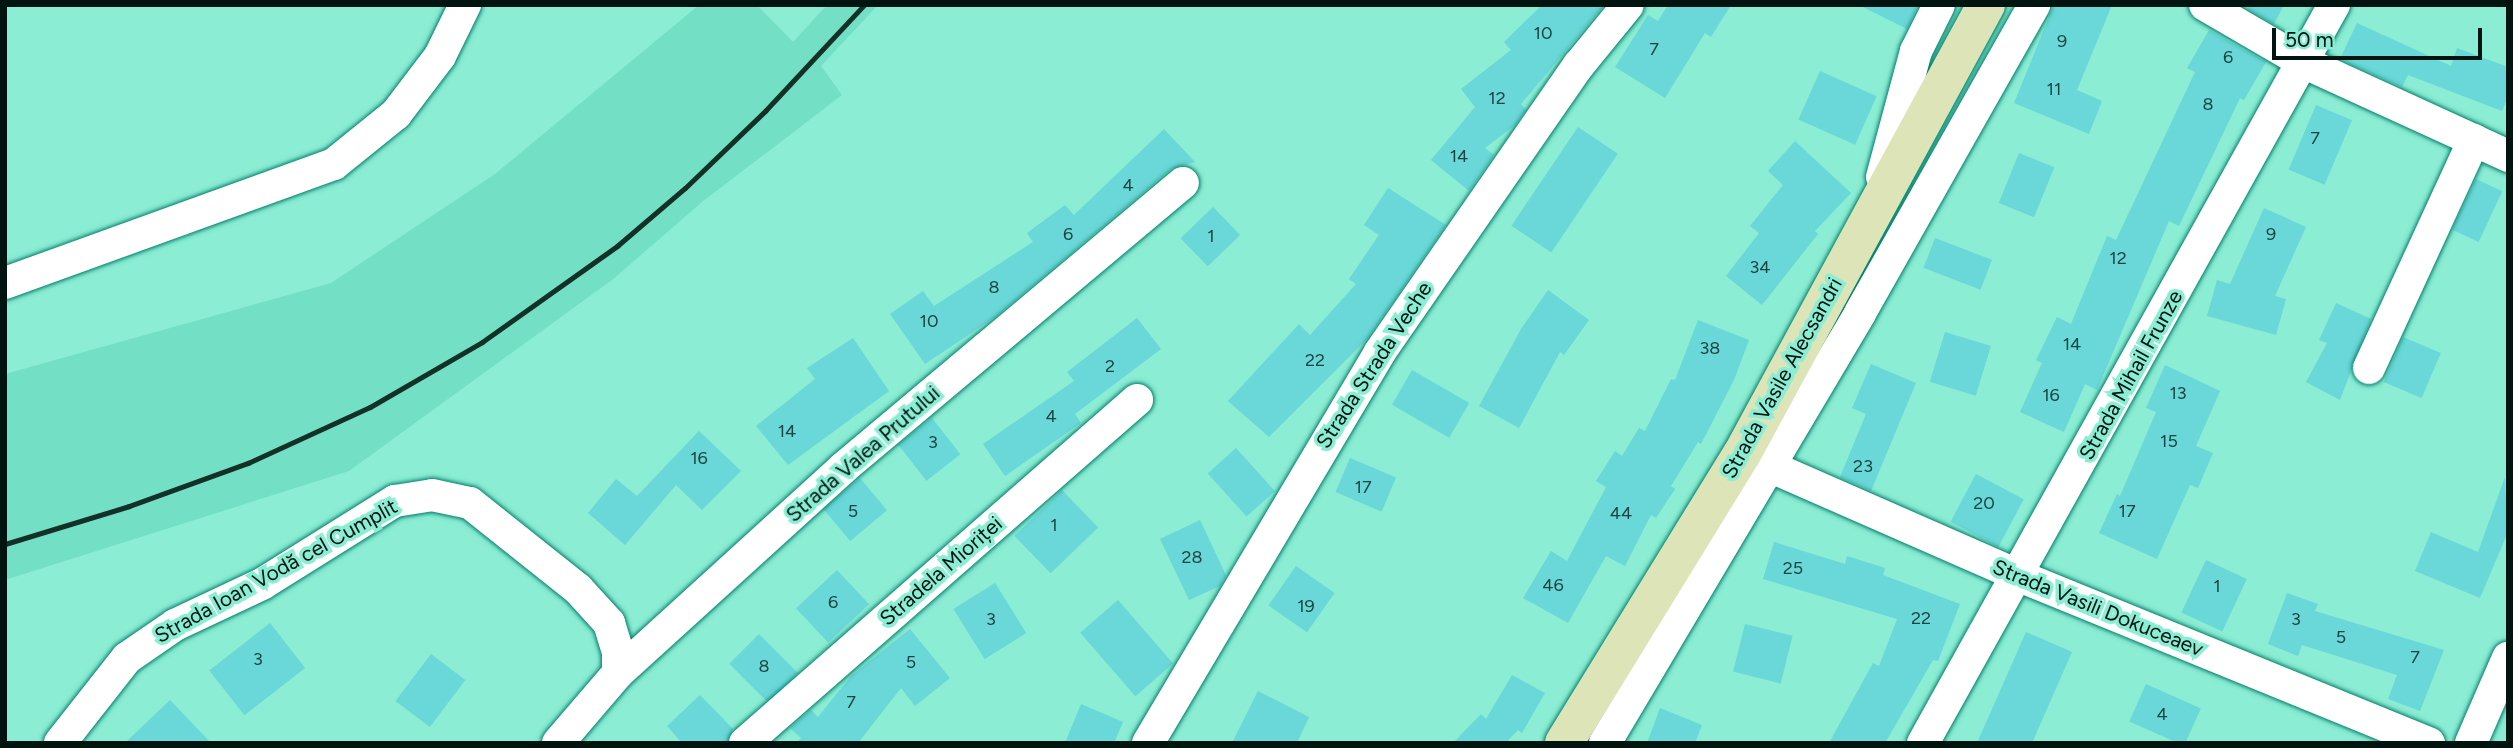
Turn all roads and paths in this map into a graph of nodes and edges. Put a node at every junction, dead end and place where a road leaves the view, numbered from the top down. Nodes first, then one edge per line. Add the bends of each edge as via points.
1 (465, 5) edge
2 (1628, 5) edge
3 (1939, 5) edge
4 (1986, 5) edge
5 (2034, 5) edge
6 (2205, 5) edge
7 (2334, 5) edge
8 (2303, 62) junction
9 (2474, 140) junction
10 (2508, 156) edge
11 (1183, 183) dead end
12 (1870, 219) junction
13 (5, 283) edge
14 (2369, 368) dead end
15 (1137, 400) dead end
16 (1769, 466) junction
17 (2019, 576) junction
18 (2508, 658) edge
19 (618, 673) junction
20 (60, 743) edge
21 (558, 743) edge
22 (745, 743) edge
23 (1148, 743) edge
24 (1564, 743) edge
25 (1605, 743) edge
26 (1923, 743) edge
27 (2429, 743) edge
28 (2472, 743) edge

1 - 13 street via 440,56 396,114 334,164
2 - 23 street, Strada Strada Veche via 1579,65 1380,352
3 - 12 street via 1916,51
4 - 12 main road, Strada Vasile Alecsandri
5 - 16 street
6 - 8 street
7 - 8 street, Strada Mihail Frunze
8 - 9 street
8 - 17 street, Strada Mihail Frunze
9 - 10 street
9 - 14 street
11 - 19 street, Strada Valea Prutului via 842,469
12 - 24 main road, Strada Vasile Alecsandri via 1742,454
15 - 22 street, Stradela Mioriței
16 - 17 street, Strada Vasili Dokuceaev
16 - 25 street
17 - 26 street, Strada Mihail Frunze
17 - 27 street, Strada Vasili Dokuceaev
18 - 28 street
19 - 20 street, Strada Ioan Vodă cel Cumplit via 618,653 609,623 578,589 470,503 432,495 395,501 262,584 174,625 127,658
19 - 21 street, Strada Valea Prutului

